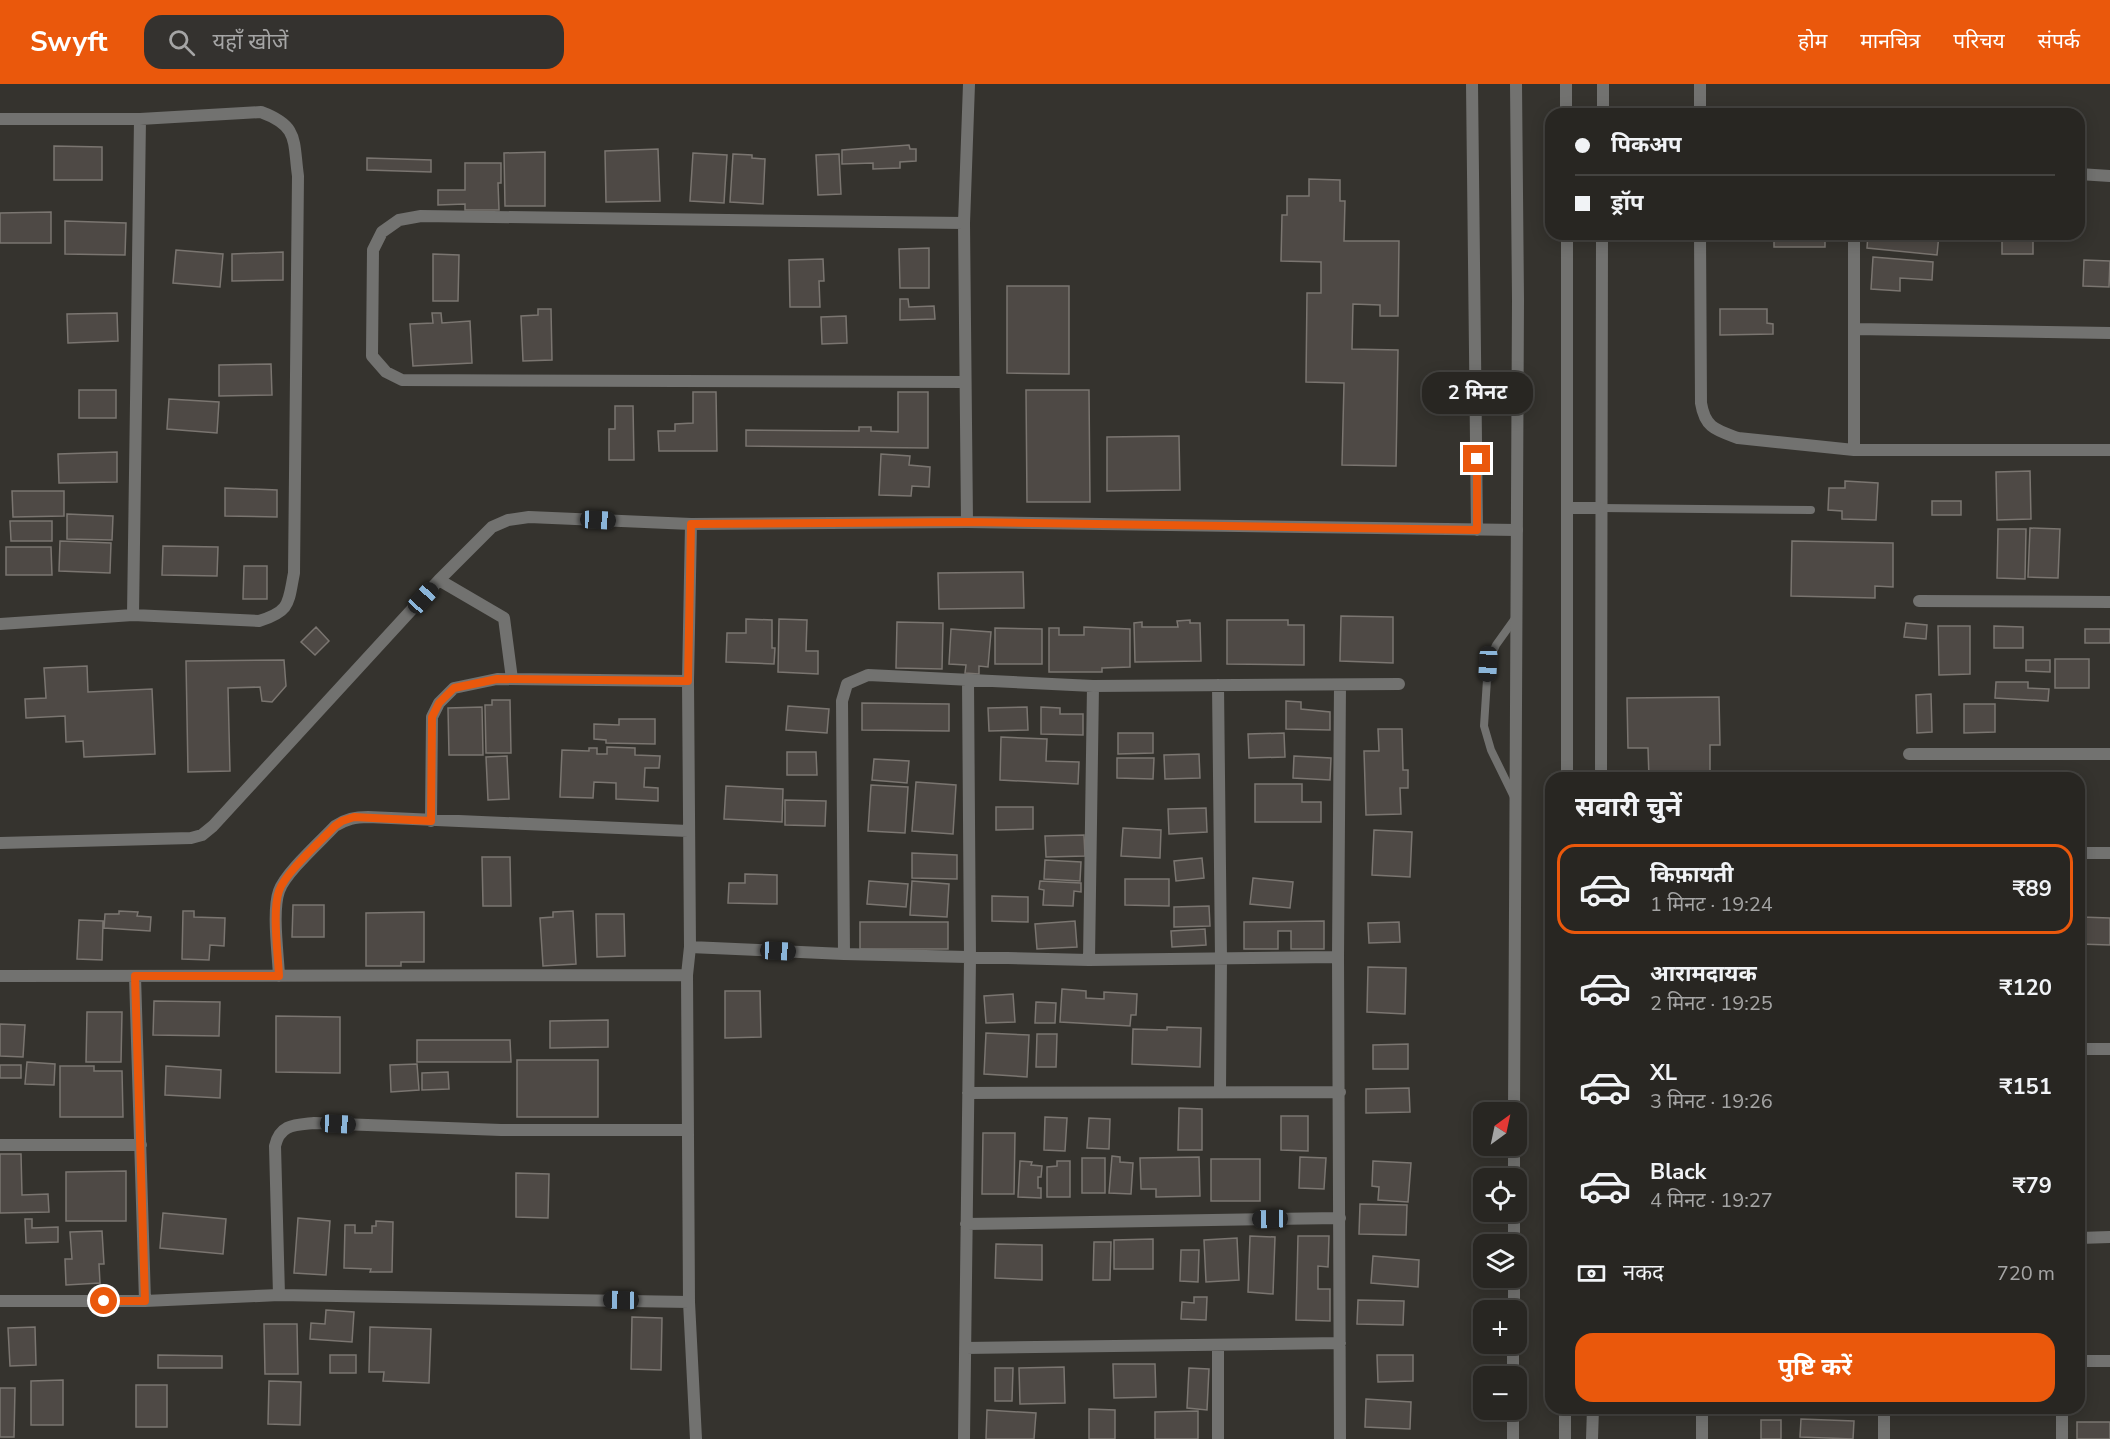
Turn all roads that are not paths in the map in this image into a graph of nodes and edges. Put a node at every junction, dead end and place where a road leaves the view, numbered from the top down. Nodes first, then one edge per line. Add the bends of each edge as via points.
1 (969, 84) edge
2 (1472, 84) edge
3 (1516, 84) edge
4 (1566, 84) edge
5 (1603, 84) edge
6 (1700, 84) edge
7 (1566, 108) edge
8 (1603, 108) edge
9 (1700, 108) edge
10 (0, 119) edge
11 (140, 119) junction
12 (2085, 174) edge
13 (2110, 176) edge
14 (964, 223) junction
15 (1568, 240) edge
16 (1602, 240) edge
17 (1700, 240) edge
18 (1854, 240) edge
19 (1854, 329) junction
20 (2110, 333) edge
21 (965, 382) junction
22 (1854, 450) junction
23 (2110, 450) edge
24 (1567, 508) junction
25 (1600, 508) junction
26 (1811, 510) dead end
27 (967, 522) junction
28 (691, 524) junction
29 (1477, 530) junction
30 (1517, 530) junction
31 (439, 580) junction
32 (1919, 601) dead end
33 (2110, 602) edge
34 (133, 615) junction
35 (1516, 616) junction
36 (0, 624) edge
37 (512, 679) junction
38 (688, 681) junction
39 (968, 681) junction
40 (1399, 684) dead end
41 (1218, 685) junction
42 (1340, 685) junction
43 (1094, 686) junction
44 (1909, 754) dead end
45 (2110, 754) edge
46 (1567, 772) edge
47 (1601, 772) edge
48 (1516, 800) junction
49 (431, 821) junction
50 (688, 831) junction
51 (0, 843) edge
52 (2085, 853) edge
53 (2110, 853) edge
54 (690, 947) junction
55 (844, 954) junction
56 (1338, 957) junction
57 (970, 958) junction
58 (1221, 958) junction
59 (1089, 960) junction
60 (687, 975) junction
61 (0, 976) edge
62 (135, 976) junction
63 (279, 976) junction
64 (2085, 1049) edge
65 (2110, 1049) edge
66 (1220, 1092) junction
67 (1340, 1092) junction
68 (968, 1093) junction
69 (1514, 1102) edge
70 (688, 1130) junction
71 (0, 1145) edge
72 (141, 1145) junction
73 (1340, 1218) junction
74 (966, 1224) junction
75 (2110, 1237) edge
76 (2085, 1238) edge
77 (279, 1295) junction
78 (0, 1301) edge
79 (145, 1301) junction
80 (689, 1302) junction
81 (1340, 1343) junction
82 (1218, 1345) junction
83 (965, 1348) junction
84 (2085, 1361) edge
85 (2110, 1361) edge
86 (1565, 1414) edge
87 (1593, 1414) edge
88 (1702, 1414) edge
89 (1884, 1414) edge
90 (2062, 1414) edge
91 (1513, 1420) edge
92 (696, 1439) edge
93 (964, 1439) edge
94 (1218, 1439) edge
95 (1340, 1439) edge
96 (1513, 1439) edge
97 (1565, 1439) edge
98 (1592, 1439) edge
99 (1702, 1439) edge
100 (1884, 1439) edge
101 (2062, 1439) edge

1 - 14 street
2 - 29 street
3 - 30 street
4 - 7 street
5 - 8 street
6 - 9 street
10 - 11 street
11 - 34 street
11 - 34 street via 261,112 279,118 292,133 298,176 294,573 288,603 278,615 259,621
12 - 13 street
14 - 21 street
14 - 21 street via 421,216 399,220 382,231 373,250 372,356 386,372 402,380
15 - 24 street
16 - 25 street
17 - 22 street via 1701,403 1708,424 1738,438
18 - 19 street
19 - 20 street
19 - 22 street
21 - 27 street
22 - 23 street
24 - 25 street
24 - 46 street
25 - 26 lane
25 - 47 street
27 - 28 street
27 - 29 street
28 - 31 street via 529,517 508,520 492,527
28 - 38 street
29 - 30 street
30 - 35 street
31 - 37 street via 504,618
31 - 51 street via 202,835
32 - 33 street
34 - 36 street
35 - 48 street
35 - 48 lane via 1488,664 1484,726 1491,750
37 - 38 street
37 - 49 street via 454,688 439,703 432,717
38 - 50 street
39 - 43 street
39 - 55 street via 868,675 847,684 842,701
39 - 57 street
40 - 42 street
41 - 42 street
41 - 43 street
41 - 58 street
42 - 56 street
43 - 59 street
44 - 45 street
48 - 69 street
49 - 50 street
49 - 63 street via 354,817 335,826 280,889
50 - 54 street
52 - 53 street
54 - 55 street
54 - 60 street
55 - 57 street
56 - 58 street
56 - 67 street
57 - 59 street
57 - 68 street
58 - 59 street
58 - 66 street
60 - 63 street
60 - 70 street
61 - 62 street
62 - 63 street
62 - 72 street
64 - 65 street
66 - 67 street
66 - 68 street
67 - 73 street
68 - 74 street
70 - 77 street via 501,1131 314,1123 282,1130 275,1146
70 - 80 street
71 - 72 street
72 - 79 street
73 - 74 street
73 - 81 street
74 - 83 street
75 - 76 street
77 - 79 street
77 - 80 street
78 - 79 street
80 - 92 street
81 - 82 street
81 - 95 street
82 - 83 street
82 - 94 street
83 - 93 street
84 - 85 street
86 - 97 street
87 - 98 street
88 - 99 street
89 - 100 street
90 - 101 street
91 - 96 street

